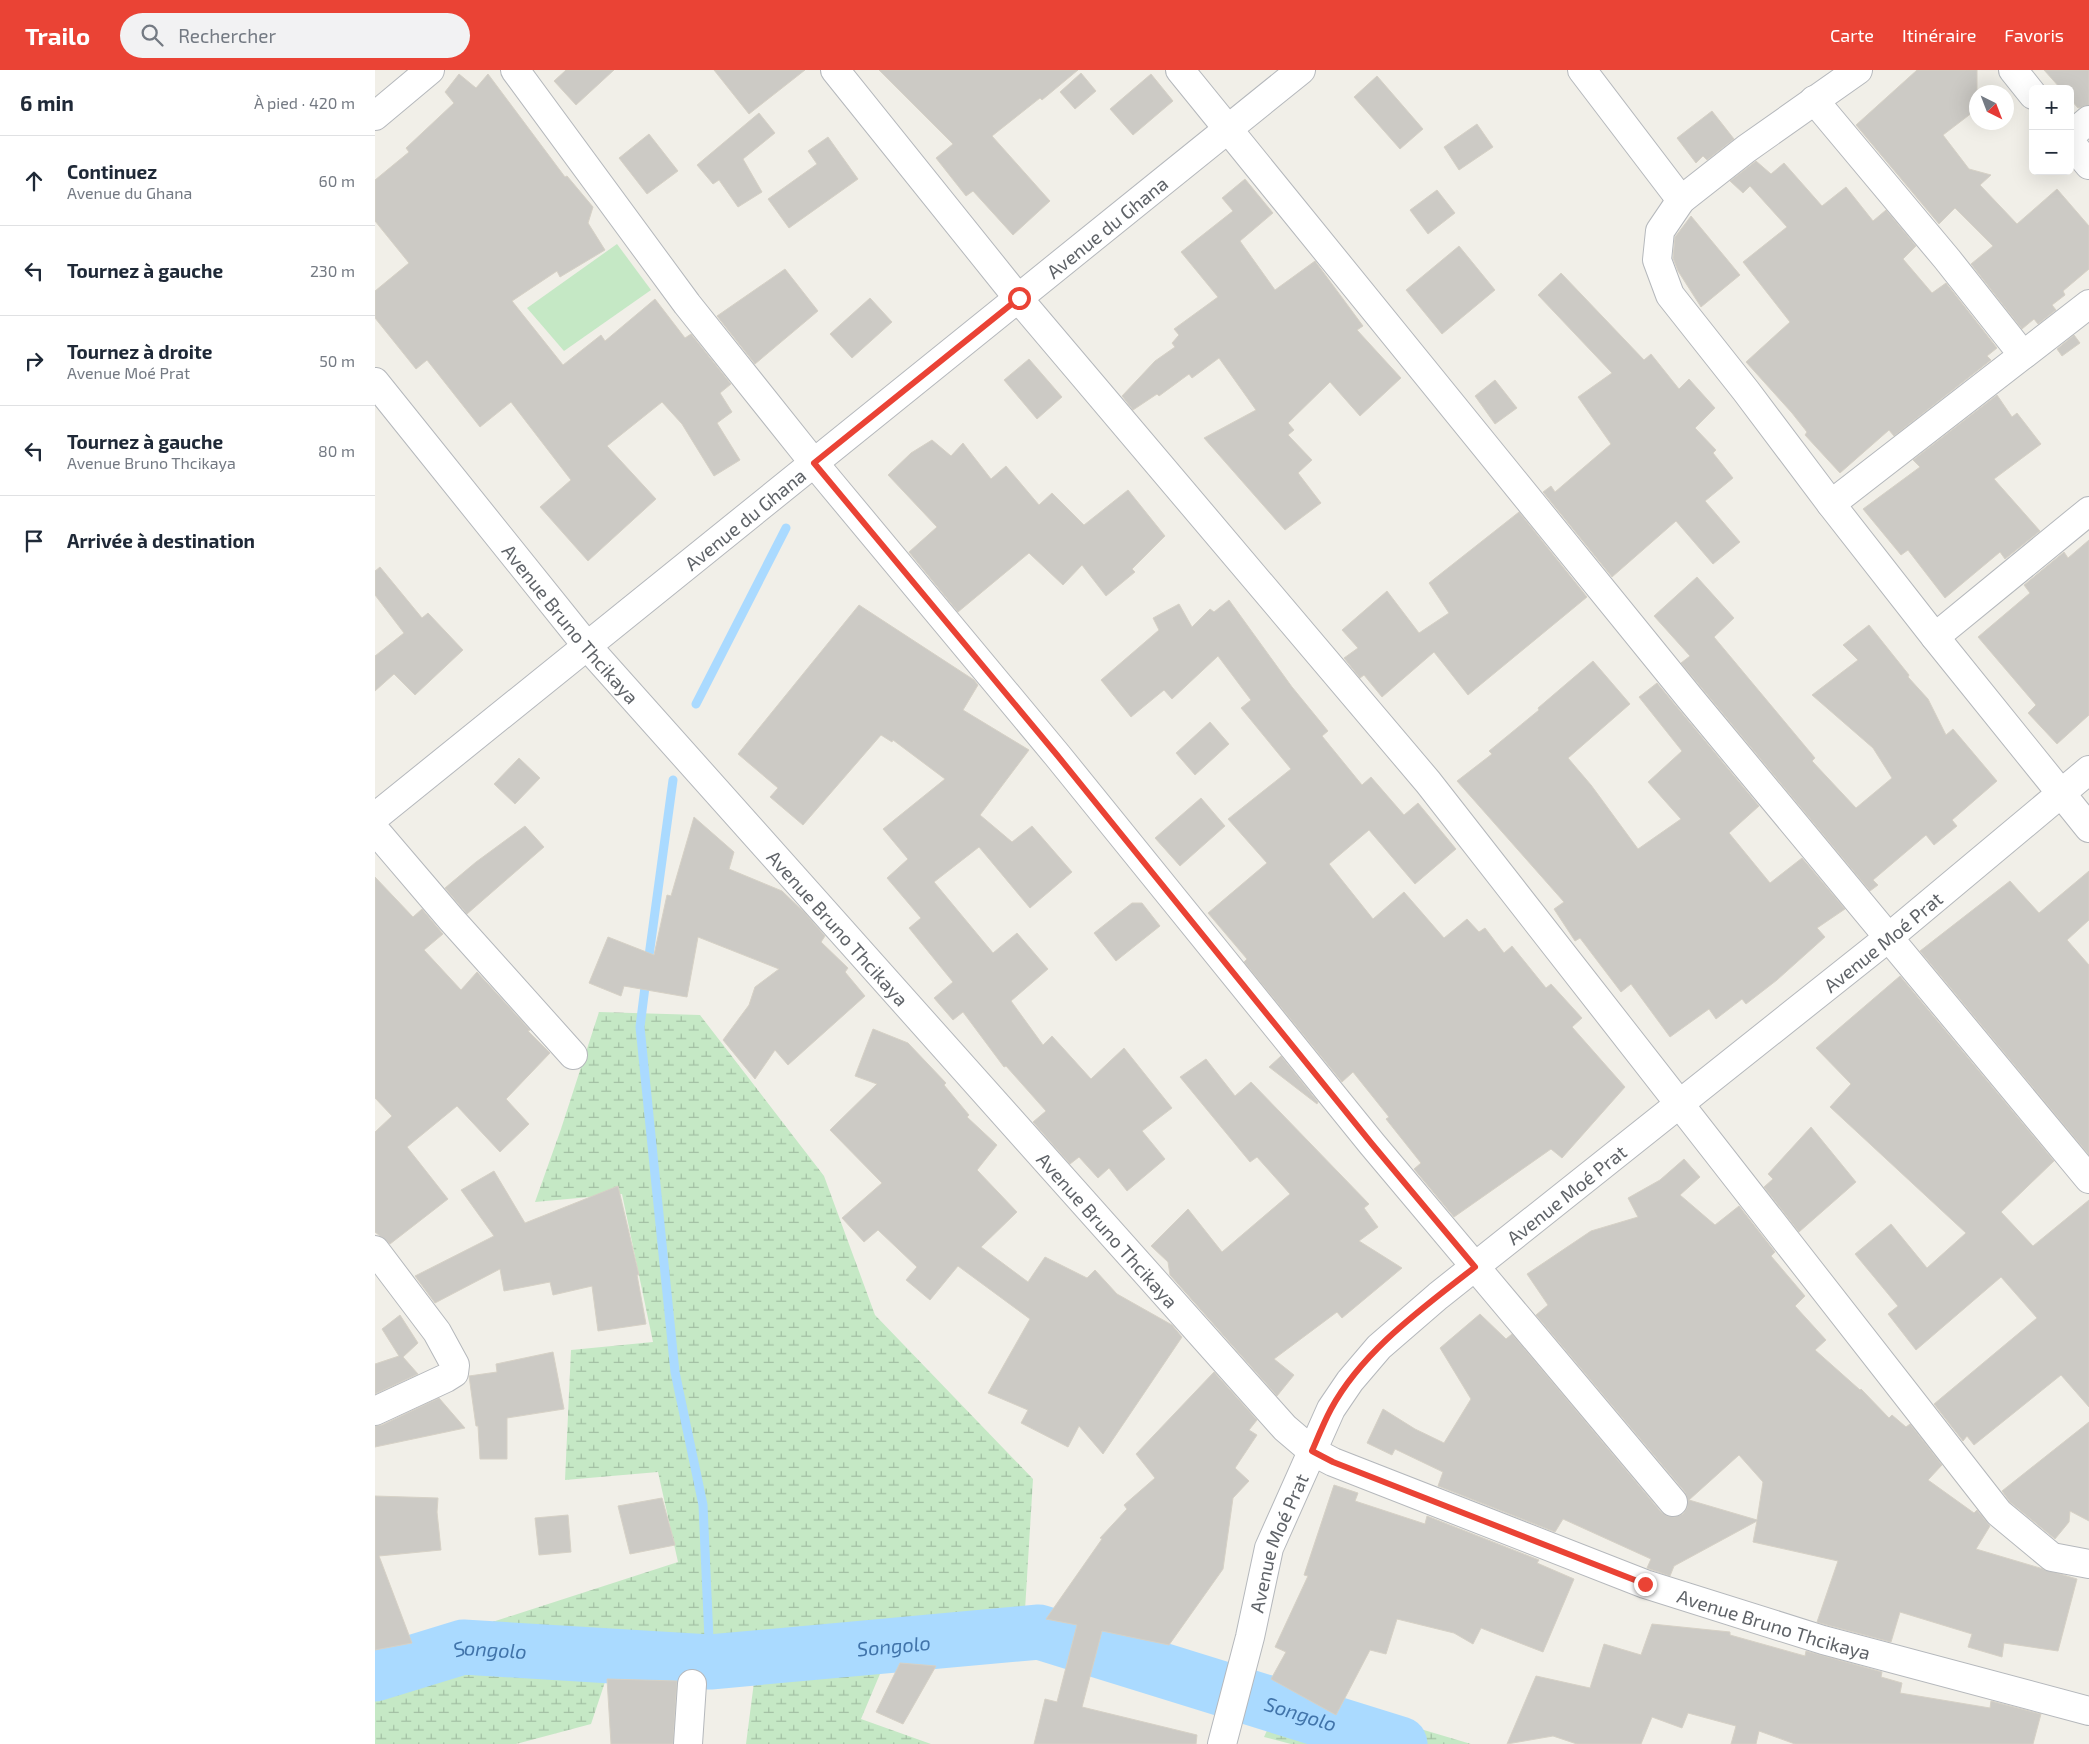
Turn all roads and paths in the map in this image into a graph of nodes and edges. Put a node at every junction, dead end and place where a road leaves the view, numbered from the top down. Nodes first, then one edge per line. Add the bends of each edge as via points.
1 (431, 70) edge
2 (515, 70) edge
3 (835, 70) edge
4 (1180, 70) edge
5 (1301, 70) edge
6 (1582, 70) edge
7 (1857, 70) edge
8 (2013, 70) edge
9 (2029, 90) edge
10 (1814, 100) junction
11 (375, 116) edge
12 (2089, 120) edge
13 (1228, 129) junction
14 (2074, 133) edge
15 (2074, 147) edge
16 (2089, 165) edge
17 (1681, 200) junction
18 (1019, 298) junction
19 (2089, 304) edge
20 (2023, 355) junction
21 (375, 382) edge
22 (814, 463) junction
23 (1831, 504) junction
24 (2089, 511) edge
25 (1935, 637) junction
26 (587, 646) junction
27 (2089, 770) edge
28 (2061, 793) junction
29 (375, 817) edge
30 (2089, 828) edge
31 (375, 830) edge
32 (1888, 938) junction
33 (573, 1054) dead end
34 (1679, 1104) junction
35 (2089, 1180) edge
36 (375, 1250) edge
37 (1475, 1267) junction
38 (375, 1411) edge
39 (1312, 1451) junction
40 (1673, 1502) dead end
41 (2089, 1564) edge
42 (692, 1684) dead end
43 (2089, 1711) edge
44 (1225, 1734) edge
45 (689, 1744) edge

1 - 11 street
2 - 22 street via 687,304
3 - 18 street
4 - 13 street
5 - 13 street, Avenue du Ghana
6 - 17 street
7 - 10 street
8 - 9 street
10 - 17 street
10 - 20 street
12 - 14 street
13 - 18 street, Avenue du Ghana
13 - 32 street
15 - 16 street
17 - 23 street via 1660,231 1657,260 1670,295
18 - 22 street, Avenue du Ghana
18 - 34 street via 1428,782
19 - 20 street
20 - 23 street
21 - 26 street, Avenue Bruno Thcikaya
22 - 26 street, Avenue du Ghana
22 - 37 street
23 - 25 street
24 - 25 street
25 - 28 street
26 - 29 street, Avenue du Ghana
26 - 39 street, Avenue Bruno Thcikaya via 1285,1428
27 - 28 street, Avenue Moé Prat
28 - 30 street
28 - 32 street, Avenue Moé Prat
31 - 33 street
32 - 34 street, Avenue Moé Prat
32 - 35 street
34 - 37 street, Avenue Moé Prat
34 - 41 street via 1999,1512 2052,1557
36 - 38 street via 441,1338 455,1365 453,1373 446,1378
37 - 39 street, Avenue Moé Prat via 1379,1347 1331,1409
37 - 40 street
39 - 43 street, Avenue Bruno Thcikaya via 1645,1584 1823,1640
39 - 44 street, Avenue Moé Prat via 1269,1548
42 - 45 street

